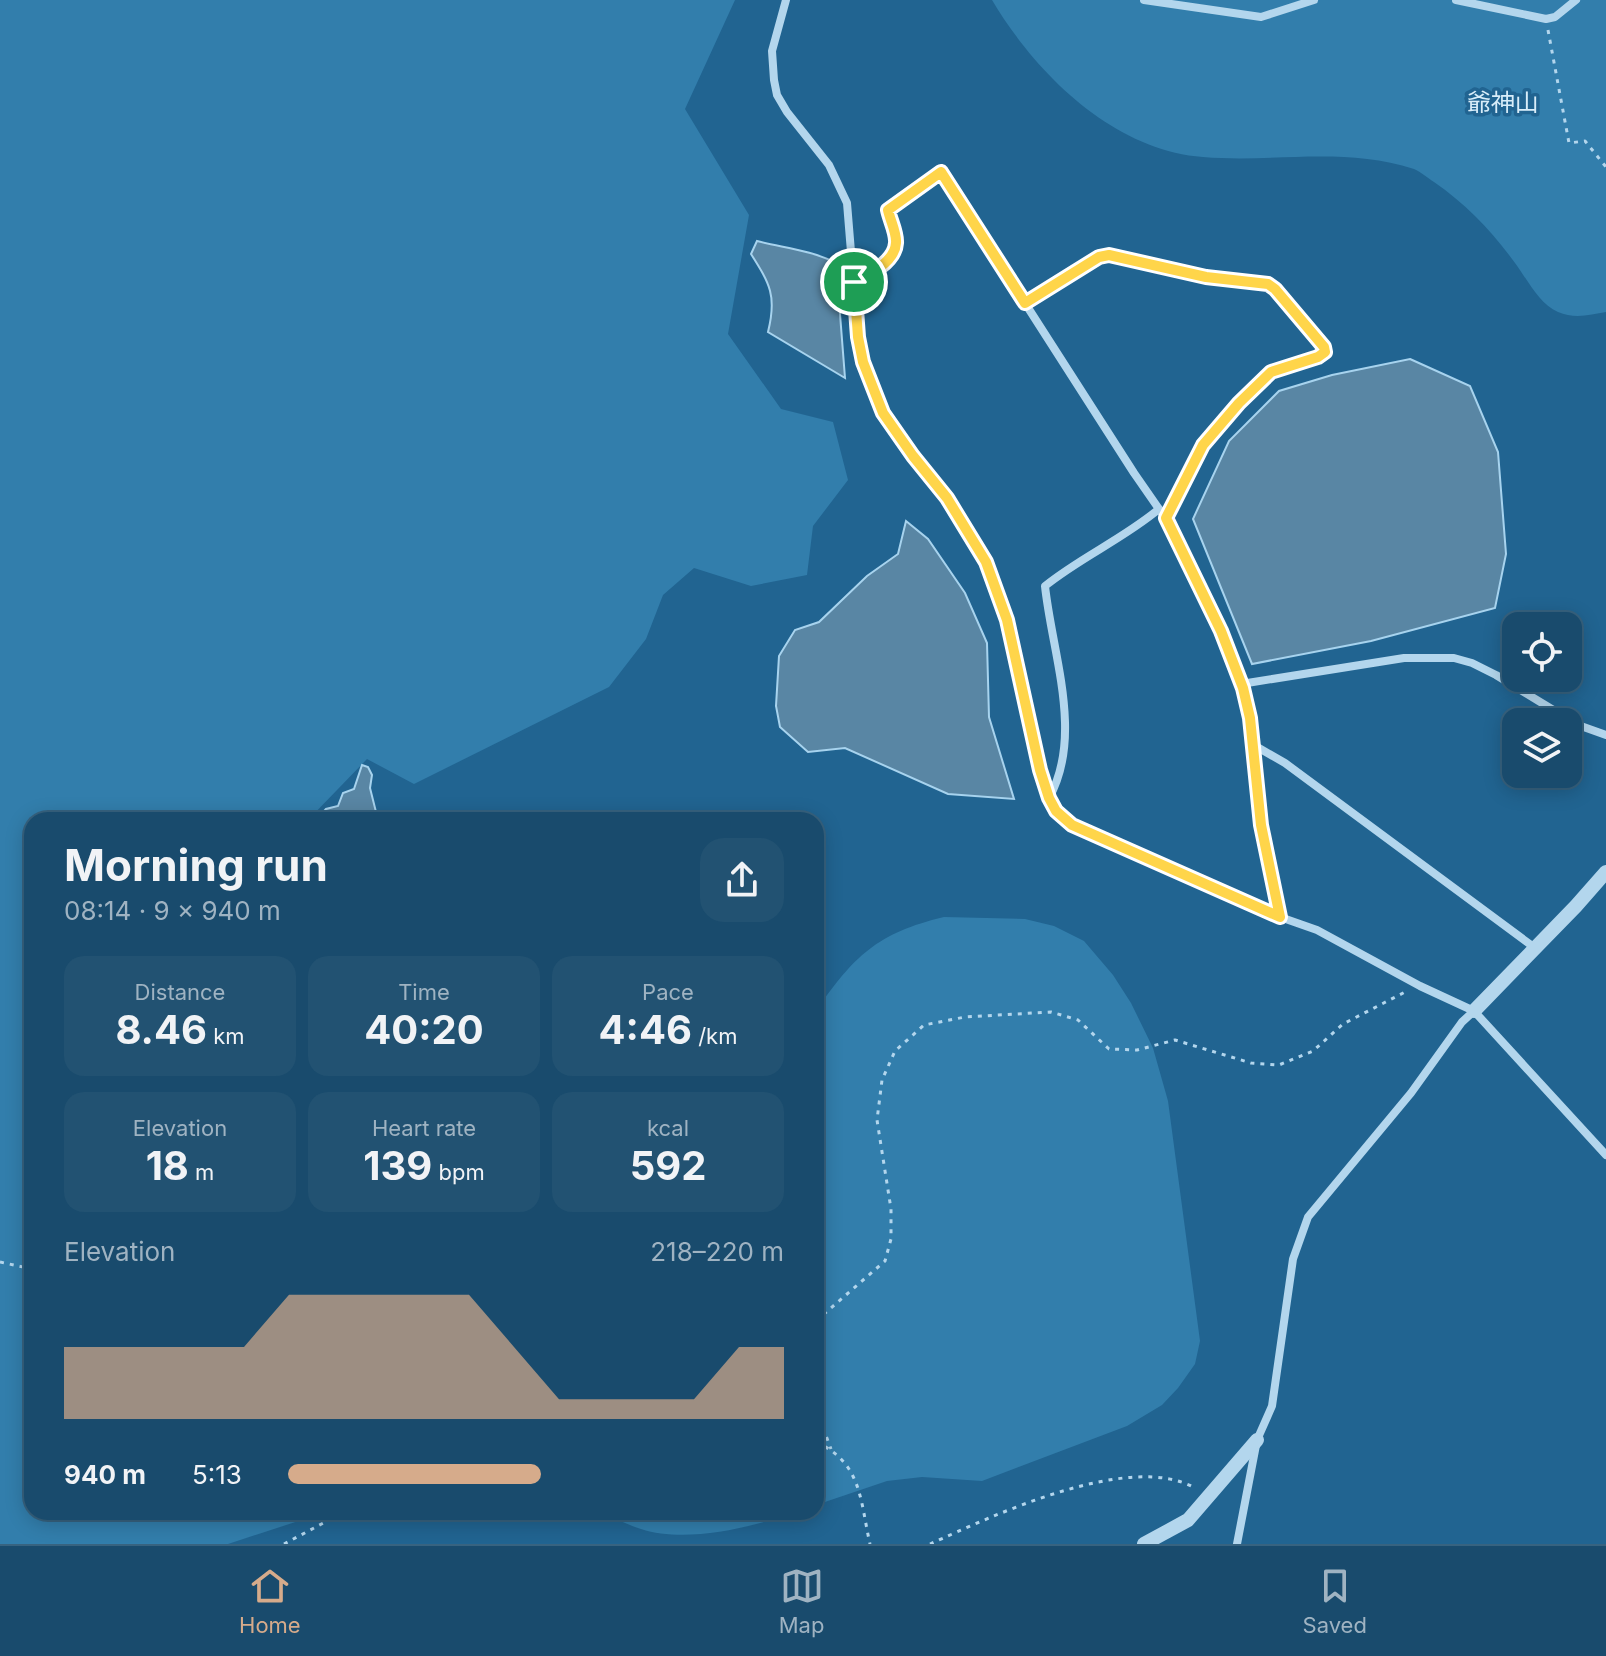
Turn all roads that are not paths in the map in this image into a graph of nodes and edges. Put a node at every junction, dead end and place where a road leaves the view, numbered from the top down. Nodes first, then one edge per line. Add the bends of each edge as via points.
1 (786, 0) edge
2 (1144, 0) edge
3 (1314, 0) edge
4 (1456, 0) edge
5 (1576, 0) edge
6 (854, 282) junction
7 (1025, 303) junction
8 (1159, 509) junction
9 (1166, 518) junction
10 (1241, 684) junction
11 (1606, 735) edge
12 (1252, 744) junction
13 (1049, 798) junction
14 (1606, 873) edge
15 (1280, 917) junction
16 (1535, 948) junction
17 (1474, 1011) junction
18 (1604, 1148) edge
19 (1257, 1440) junction
20 (1144, 1544) edge
21 (1237, 1544) edge

1 - 6 street via 772,51 777,95 829,165 847,203
2 - 3 street via 1261,17
4 - 5 street via 1546,19
6 - 7 street via 891,257 896,243 888,210 941,172
6 - 13 street via 863,362 883,413 947,498 986,562 1007,620
7 - 8 street
7 - 9 street via 1109,255 1206,277 1268,284 1324,347 1318,357 1271,372 1239,403 1203,445
8 - 9 street
8 - 13 street via 1045,586 1064,715 1063,764
9 - 10 street
10 - 11 street via 1404,658 1454,658
10 - 12 street
12 - 15 street via 1261,825
12 - 16 street
13 - 15 street via 1072,825
14 - 16 street
15 - 17 street via 1317,930
16 - 17 street
17 - 18 street
17 - 19 street via 1308,1217 1293,1259 1272,1406
19 - 20 street via 1188,1520
19 - 21 street

